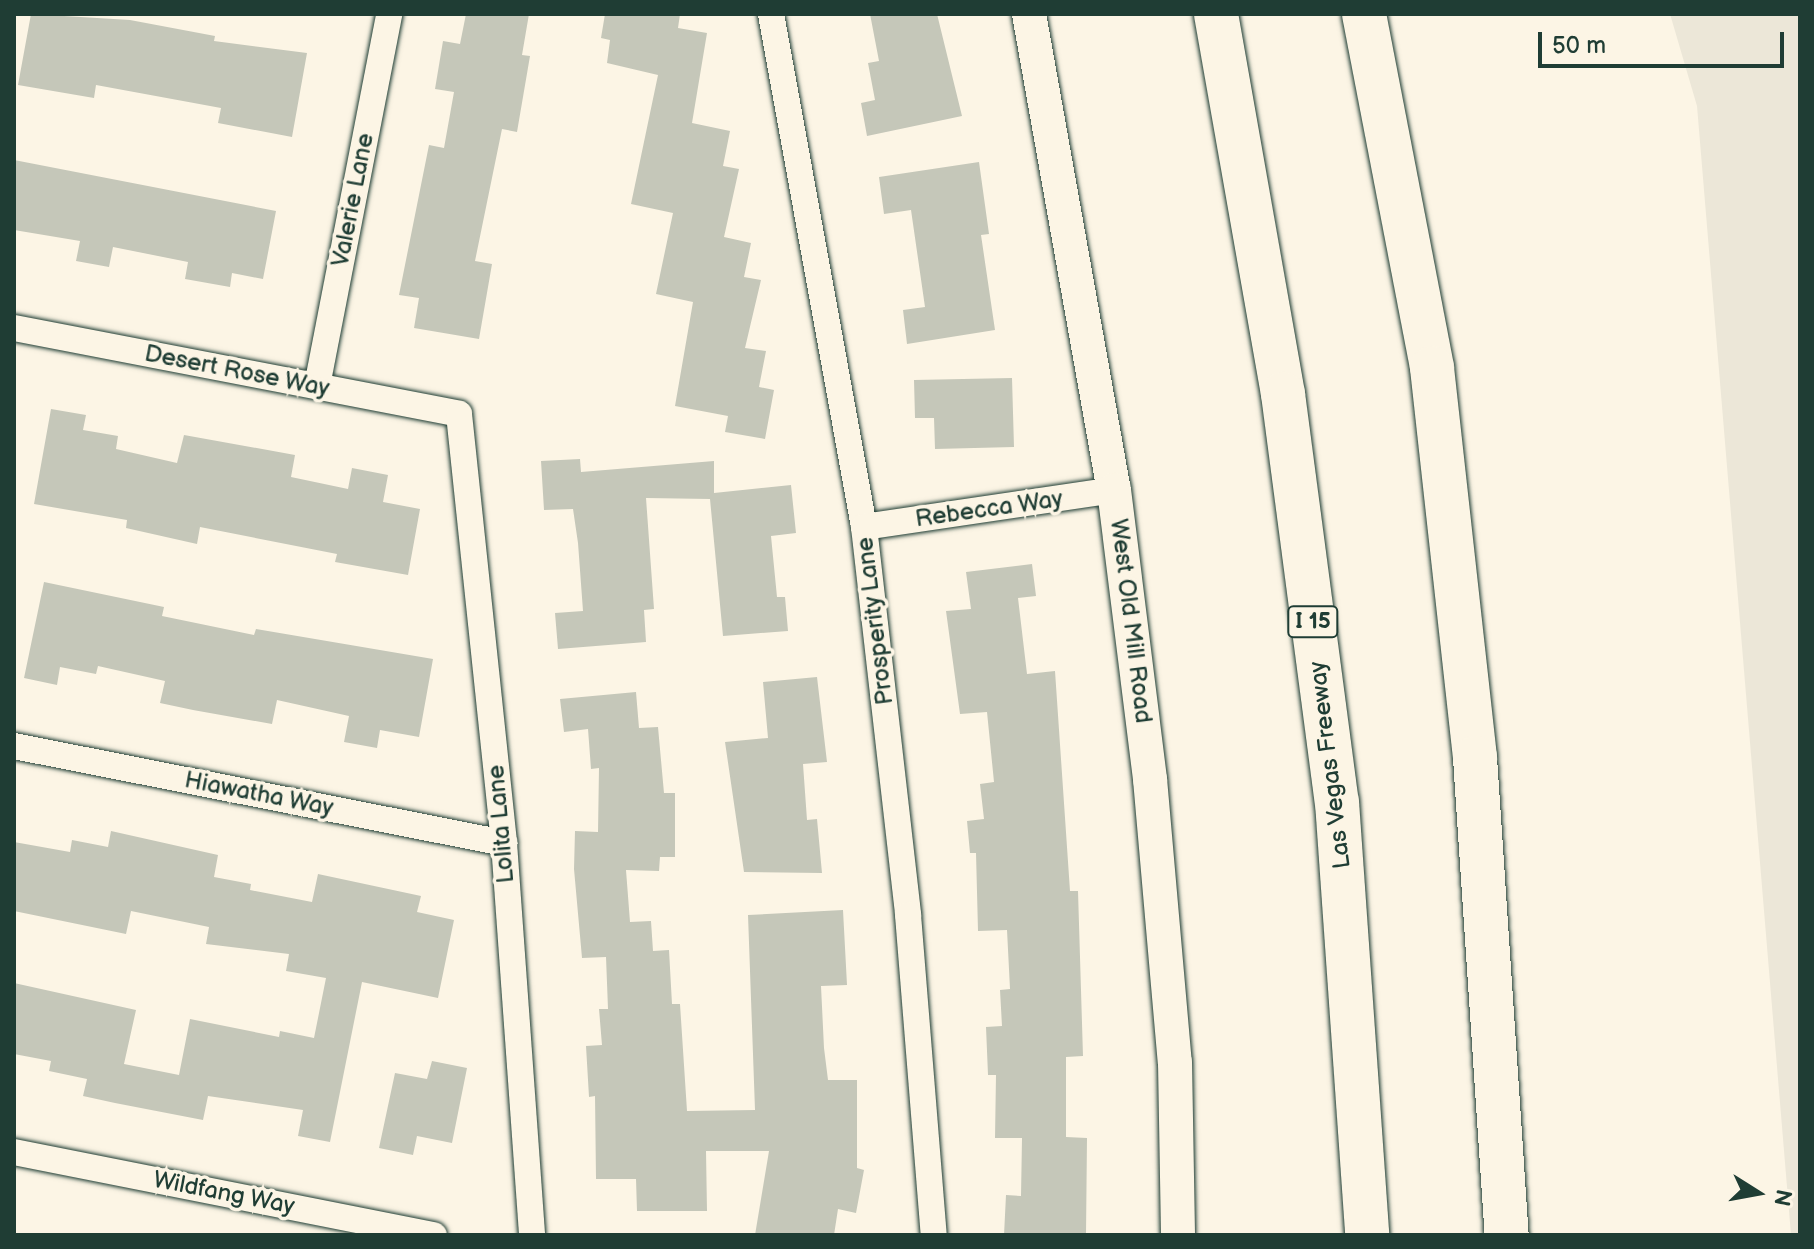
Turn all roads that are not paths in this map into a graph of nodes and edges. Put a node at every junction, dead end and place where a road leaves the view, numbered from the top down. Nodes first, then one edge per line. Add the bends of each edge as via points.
1 (389, 14) edge
2 (771, 14) edge
3 (1029, 14) edge
4 (1216, 14) edge
5 (1364, 14) edge
6 (14, 328) edge
7 (317, 386) junction
8 (459, 414) joint
9 (1114, 490) junction
10 (864, 527) junction
11 (14, 746) edge
12 (504, 843) junction
13 (14, 1152) edge
14 (434, 1235) edge
15 (532, 1235) edge
16 (934, 1235) edge
17 (1178, 1235) edge
18 (1367, 1235) edge
19 (1507, 1235) edge

1 - 7 street, Valerie Lane
2 - 10 street, Prosperity Lane
3 - 9 street, West Old Mill Road
4 - 18 highway, Las Vegas Freeway / I 15 via 1283,394 1337,802
5 - 19 highway via 1432,368 1475,758
6 - 7 street, Desert Rose Way
7 - 8 street, Desert Rose Way
8 - 12 street, Lolita Lane
9 - 10 street, Rebecca Way
9 - 17 street, West Old Mill Road via 1150,779 1175,1062
10 - 16 street, Prosperity Lane via 908,915
11 - 12 street, Hiawatha Way
12 - 15 street, Lolita Lane
13 - 14 street, Wildfang Way

